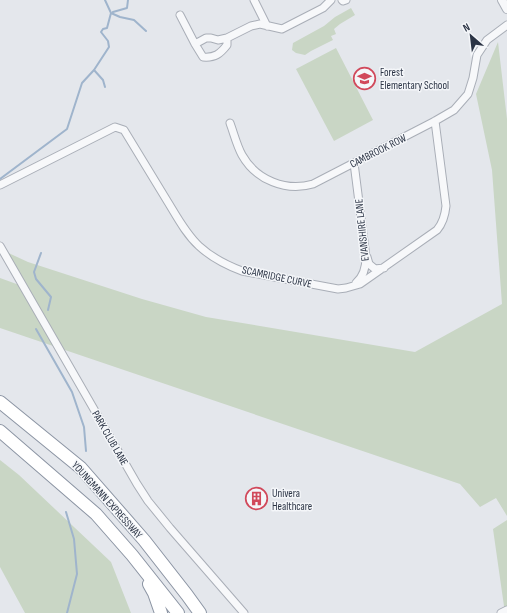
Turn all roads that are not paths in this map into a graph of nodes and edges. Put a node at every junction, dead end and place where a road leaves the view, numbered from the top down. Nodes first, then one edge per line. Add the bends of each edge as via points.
1 (254, 0) edge
2 (331, 0) edge
3 (342, 0) edge
4 (346, 0) edge
5 (502, 0) edge
6 (507, 9) edge
7 (180, 15) dead end
8 (507, 25) edge
9 (267, 26) junction
10 (227, 38) junction
11 (195, 44) junction
12 (435, 121) junction
13 (230, 123) dead end
14 (354, 163) junction
15 (0, 185) edge
16 (0, 246) edge
17 (366, 257) junction
18 (384, 268) junction
19 (346, 288) junction
20 (0, 402) edge
21 (0, 431) edge
22 (132, 555) junction
23 (187, 595) junction
24 (507, 610) edge
25 (162, 613) edge
26 (178, 613) edge
27 (200, 613) edge
28 (203, 613) edge
29 (244, 613) edge
30 (501, 613) edge

1 - 9 street
2 - 9 street via 323,8 282,29
3 - 4 street
5 - 6 street
7 - 11 street
8 - 12 street, CAMBROOK ROW via 487,40 477,55 468,94 454,110
9 - 10 street via 250,26
10 - 11 street via 206,38
10 - 11 street via 227,45 223,51 212,58 203,57
12 - 14 street, CAMBROOK ROW
12 - 18 street, SCAMRIDGE CURVE via 446,206 443,221 436,230
13 - 14 street, CAMBROOK ROW via 248,165 262,177 278,184 299,187 313,184
14 - 17 street, EVANSHIRE LANE
15 - 19 street, SCAMRIDGE CURVE via 115,127 124,130 190,236 217,259 242,271 338,289
16 - 29 street, PARK CLUB LANE via 136,484 170,528
17 - 18 street via 374,269
17 - 19 street, EVANSHIRE LANE via 362,277 354,285
18 - 19 street, SCAMRIDGE CURVE via 360,284
20 - 23 highway, YOUNGMANN EXPRESSWAY via 80,468 144,540
21 - 22 highway, YOUNGMANN EXPRESSWAY via 96,514
22 - 25 highway via 154,593
22 - 26 highway, YOUNGMANN EXPRESSWAY
23 - 27 highway, YOUNGMANN EXPRESSWAY
23 - 28 highway
24 - 30 street

